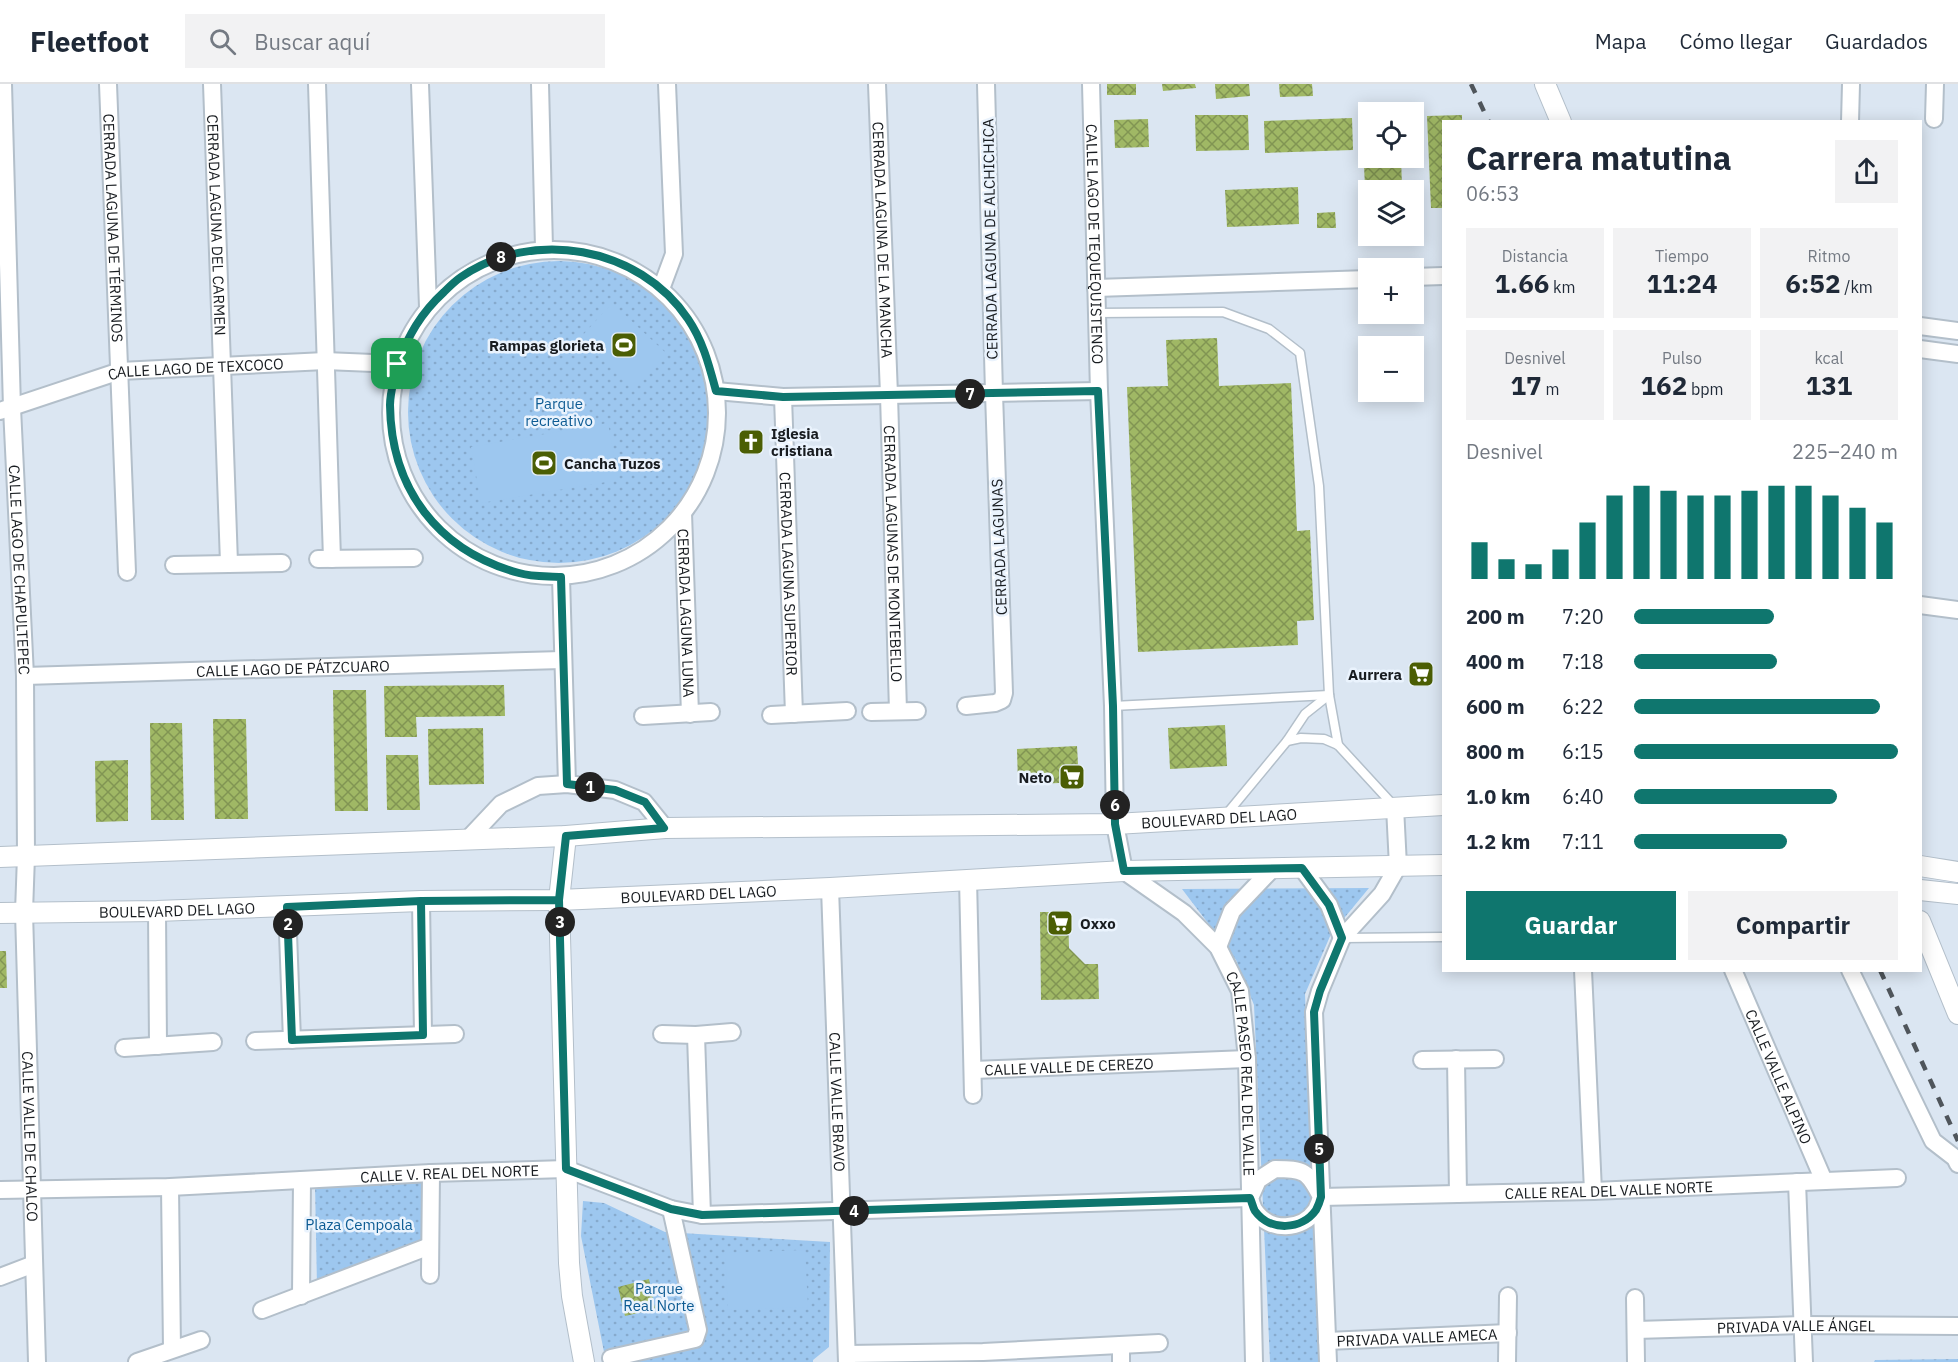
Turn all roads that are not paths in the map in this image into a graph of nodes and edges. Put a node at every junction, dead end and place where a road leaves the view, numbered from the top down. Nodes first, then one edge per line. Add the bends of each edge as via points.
1 (3, 84) edge
2 (108, 84) edge
3 (212, 84) edge
4 (317, 84) edge
5 (420, 84) edge
6 (540, 84) edge
7 (667, 84) edge
8 (877, 84) edge
9 (986, 84) edge
10 (1091, 84) edge
11 (1545, 84) edge
12 (1851, 84) edge
13 (1935, 84) edge
14 (1560, 120) edge
15 (1850, 120) edge
16 (1934, 120) dead end
17 (544, 248) junction
18 (1442, 276) edge
19 (1424, 277) edge
20 (1358, 279) edge
21 (1096, 288) junction
22 (661, 289) junction
23 (428, 307) junction
24 (1097, 313) junction
25 (1922, 326) edge
26 (1958, 331) edge
27 (1922, 349) edge
28 (1958, 354) edge
29 (325, 361) junction
30 (397, 364) junction
31 (222, 366) junction
32 (120, 371) junction
33 (716, 391) junction
34 (1098, 391) junction
35 (994, 393) junction
36 (889, 395) junction
37 (783, 397) junction
38 (6, 409) edge
39 (683, 513) junction
40 (414, 558) dead end
41 (229, 563) junction
42 (282, 563) dead end
43 (174, 565) dead end
44 (128, 572) dead end
45 (561, 577) junction
46 (1922, 605) edge
47 (1958, 610) edge
48 (562, 660) junction
49 (25, 676) junction
50 (1329, 695) junction
51 (966, 706) dead end
52 (1113, 706) junction
53 (847, 711) dead end
54 (898, 711) junction
55 (917, 711) dead end
56 (711, 712) dead end
57 (871, 712) dead end
58 (690, 714) junction
59 (794, 714) junction
60 (771, 715) dead end
61 (643, 716) dead end
62 (1287, 741) junction
63 (1338, 745) junction
64 (567, 784) junction
65 (1442, 805) edge
66 (1395, 807) junction
67 (1224, 817) junction
68 (1115, 824) junction
69 (664, 828) junction
70 (566, 836) junction
71 (468, 839) junction
72 (26, 856) junction
73 (0, 857) edge
74 (1398, 866) junction
75 (1442, 866) edge
76 (1922, 866) edge
77 (1302, 868) junction
78 (1272, 869) junction
79 (1124, 871) junction
80 (1958, 872) edge
81 (968, 879) junction
82 (830, 888) junction
83 (1922, 890) edge
84 (1958, 894) edge
85 (559, 900) junction
86 (421, 901) junction
87 (287, 907) junction
88 (157, 911) junction
89 (24, 912) junction
90 (0, 913) edge
91 (1922, 926) edge
92 (1442, 937) edge
93 (1342, 938) junction
94 (1218, 947) junction
95 (1583, 972) edge
96 (1734, 972) edge
97 (1851, 972) edge
98 (1958, 1014) edge
99 (732, 1032) dead end
100 (455, 1034) dead end
101 (662, 1034) dead end
102 (423, 1035) junction
103 (696, 1035) junction
104 (292, 1040) junction
105 (255, 1041) dead end
106 (213, 1042) dead end
107 (158, 1046) junction
108 (124, 1048) dead end
109 (1247, 1059) junction
110 (1456, 1059) junction
111 (1495, 1059) dead end
112 (1422, 1060) dead end
113 (973, 1070) junction
114 (973, 1095) dead end
115 (1958, 1164) edge
116 (566, 1169) junction
117 (431, 1173) junction
118 (1897, 1178) dead end
119 (302, 1180) junction
120 (1824, 1181) junction
121 (1797, 1182) junction
122 (170, 1187) junction
123 (32, 1189) junction
124 (0, 1190) edge
125 (1593, 1191) junction
126 (1458, 1194) junction
127 (1321, 1197) junction
128 (1250, 1198) junction
129 (671, 1209) junction
130 (840, 1212) junction
131 (702, 1215) junction
132 (430, 1246) junction
133 (34, 1264) junction
134 (430, 1275) dead end
135 (0, 1277) edge
136 (301, 1296) junction
137 (1508, 1296) dead end
138 (1635, 1298) dead end
139 (262, 1310) dead end
140 (1803, 1325) junction
141 (1958, 1326) edge
142 (1636, 1330) junction
143 (1508, 1332) junction
144 (201, 1340) dead end
145 (1327, 1341) junction
146 (1160, 1343) dead end
147 (172, 1349) junction
148 (1121, 1354) edge
149 (983, 1357) edge
150 (611, 1358) dead end
151 (843, 1359) edge
152 (37, 1362) edge
153 (137, 1362) edge
154 (584, 1362) edge
155 (1254, 1362) edge
156 (1328, 1362) edge
157 (1507, 1362) edge
158 (1636, 1362) edge
159 (1804, 1362) edge

1 - 38 street, CALLE LAGO DE CHAPULTEPEC
2 - 32 street, CERRADA LAGUNA DE TÉRMINOS
3 - 31 street, CERRADA LAGUNA DEL CARMEN
4 - 29 street
5 - 23 street
6 - 17 street
7 - 22 street via 674,254
8 - 36 street, CERRADA LAGUNA DE LA MANCHA
9 - 35 street, CERRADA LAGUNA DE ALCHICHICA
10 - 21 street, CALLE LAGO DE TEQUEQUISTENCO
11 - 14 street
12 - 15 street
13 - 16 street
17 - 22 street via 586,252 626,265
17 - 23 street via 500,257 460,277
18 - 19 street
20 - 21 street
21 - 24 street, CALLE LAGO DE TEQUEQUISTENCO
22 - 33 street via 688,318 706,353
23 - 30 street
24 - 34 street, CALLE LAGO DE TEQUEQUISTENCO
24 - 50 lane via 1223,312 1269,329 1300,352 1319,486
25 - 26 street
27 - 28 street
29 - 30 street, CALLE LAGO DE TEXCOCO
29 - 31 street, CALLE LAGO DE TEXCOCO
29 - 40 street via 325,559
30 - 45 street via 390,402 393,442 404,479 424,513 452,541 484,561 522,574
31 - 32 street, CALLE LAGO DE TEXCOCO
31 - 41 street, CERRADA LAGUNA DEL CARMEN
32 - 38 street, CALLE LAGO DE TEXCOCO
32 - 44 street, CERRADA LAGUNA DE TÉRMINOS
33 - 37 street
33 - 39 street via 717,430 708,468
34 - 35 street
34 - 52 street, CALLE LAGO DE TEQUEQUISTENCO
35 - 36 street
35 - 51 street, CERRADA LAGUNAS via 1004,693 1002,700 994,703
36 - 37 street
36 - 54 street, CERRADA LAGUNAS DE MONTEBELLO
37 - 59 street, CERRADA LAGUNA SUPERIOR
38 - 49 street, CALLE LAGO DE CHAPULTEPEC
39 - 45 street via 635,556 599,571
39 - 58 street, CERRADA LAGUNA LUNA
41 - 42 street
41 - 43 street
45 - 48 street
46 - 47 street
48 - 49 street, CALLE LAGO DE PÁTZCUARO
48 - 64 street
49 - 72 street, CALLE LAGO DE CHAPULTEPEC
50 - 52 lane
50 - 62 lane via 1305,714
50 - 63 lane
52 - 68 street, CALLE LAGO DE TEQUEQUISTENCO
53 - 59 street
54 - 55 street
54 - 57 street
56 - 58 street, CERRADA LAGUNA LUNA
58 - 61 street, CERRADA LAGUNA LUNA
59 - 60 street
62 - 63 lane via 1324,739
62 - 67 lane
63 - 66 lane
64 - 69 street via 615,790 645,802
64 - 71 street via 538,786 501,804
65 - 66 street, BOULEVARD DEL LAGO
66 - 67 street, BOULEVARD DEL LAGO
66 - 74 street
67 - 68 street, BOULEVARD DEL LAGO
68 - 69 street, BOULEVARD DEL LAGO
68 - 79 street, CALLE LAGO DE TEQUEQUISTENCO
69 - 70 street, BOULEVARD DEL LAGO
70 - 71 street, BOULEVARD DEL LAGO
70 - 85 street
71 - 72 street, BOULEVARD DEL LAGO
72 - 73 street, BOULEVARD DEL LAGO
72 - 89 street, CALLE LAGO DE CHAPULTEPEC
74 - 75 street, BOULEVARD DEL LAGO
74 - 77 street, BOULEVARD DEL LAGO
74 - 93 street via 1382,894
76 - 80 street
77 - 78 street, BOULEVARD DEL LAGO
77 - 93 street via 1329,905
78 - 79 street, BOULEVARD DEL LAGO
78 - 94 street via 1232,911
79 - 81 street, BOULEVARD DEL LAGO
79 - 94 street, CALLE PASEO REAL DEL VALLE via 1184,913
81 - 82 street, BOULEVARD DEL LAGO
81 - 113 street, CALLE VALLE DE CEREZO
82 - 85 street, BOULEVARD DEL LAGO
82 - 130 street, CALLE VALLE BRAVO
83 - 84 street
85 - 86 street, BOULEVARD DEL LAGO
85 - 116 street
86 - 87 street, BOULEVARD DEL LAGO
86 - 102 street
87 - 88 street, BOULEVARD DEL LAGO
87 - 104 street
88 - 89 street, BOULEVARD DEL LAGO
88 - 107 street
89 - 90 street, BOULEVARD DEL LAGO
89 - 123 street, CALLE VALLE DE CHALCO
91 - 98 street
92 - 93 lane
93 - 127 street via 1314,1012
94 - 109 street, CALLE PASEO REAL DEL VALLE via 1240,991
95 - 125 street
96 - 120 street, CALLE VALLE ALPINO
97 - 115 street via 1933,1141
99 - 103 street
100 - 102 street
101 - 103 street
102 - 104 street
103 - 131 street
104 - 105 street
106 - 107 street
107 - 108 street
109 - 113 street, CALLE VALLE DE CEREZO
109 - 128 street, CALLE PASEO REAL DEL VALLE
110 - 111 street
110 - 112 street
110 - 126 street
113 - 114 street
116 - 117 street, CALLE V. REAL DEL NORTE
116 - 129 street, CALLE V. REAL DEL NORTE
116 - 154 street via 568,1263
117 - 119 street, CALLE V. REAL DEL NORTE
117 - 132 street
118 - 120 street, CALLE REAL DEL VALLE NORTE
119 - 122 street, CALLE V. REAL DEL NORTE
119 - 136 street
120 - 121 street, CALLE REAL DEL VALLE NORTE
121 - 125 street, CALLE REAL DEL VALLE NORTE
121 - 140 street
122 - 123 street, CALLE V. REAL DEL NORTE
122 - 147 street
123 - 124 street, CALLE V. REAL DEL NORTE
123 - 133 street, CALLE VALLE DE CHALCO
125 - 126 street, CALLE REAL DEL VALLE NORTE
126 - 127 street, CALLE REAL DEL VALLE NORTE
127 - 128 street via 1311,1215 1293,1226 1265,1221
127 - 128 street via 1312,1179 1304,1174 1295,1169 1275,1169 1258,1180
127 - 145 street
128 - 130 street, CALLE V. REAL DEL NORTE
128 - 155 street, CALLE PASEO REAL DEL VALLE
129 - 131 street, CALLE V. REAL DEL NORTE
129 - 150 street via 698,1330 695,1339
130 - 131 street, CALLE V. REAL DEL NORTE
130 - 151 street, CALLE VALLE BRAVO
132 - 134 street
132 - 136 street
133 - 135 street
133 - 152 street, CALLE VALLE DE CHALCO
136 - 139 street
137 - 143 street, PRIVADA VALLE AMECA
138 - 142 street
140 - 141 street, PRIVADA VALLE ÁNGEL
140 - 142 street, PRIVADA VALLE ÁNGEL
140 - 159 street
142 - 158 street
143 - 145 street, PRIVADA VALLE AMECA
143 - 157 street, PRIVADA VALLE AMECA
144 - 147 street
145 - 156 street
146 - 148 street
147 - 153 street
148 - 149 street
149 - 151 street

